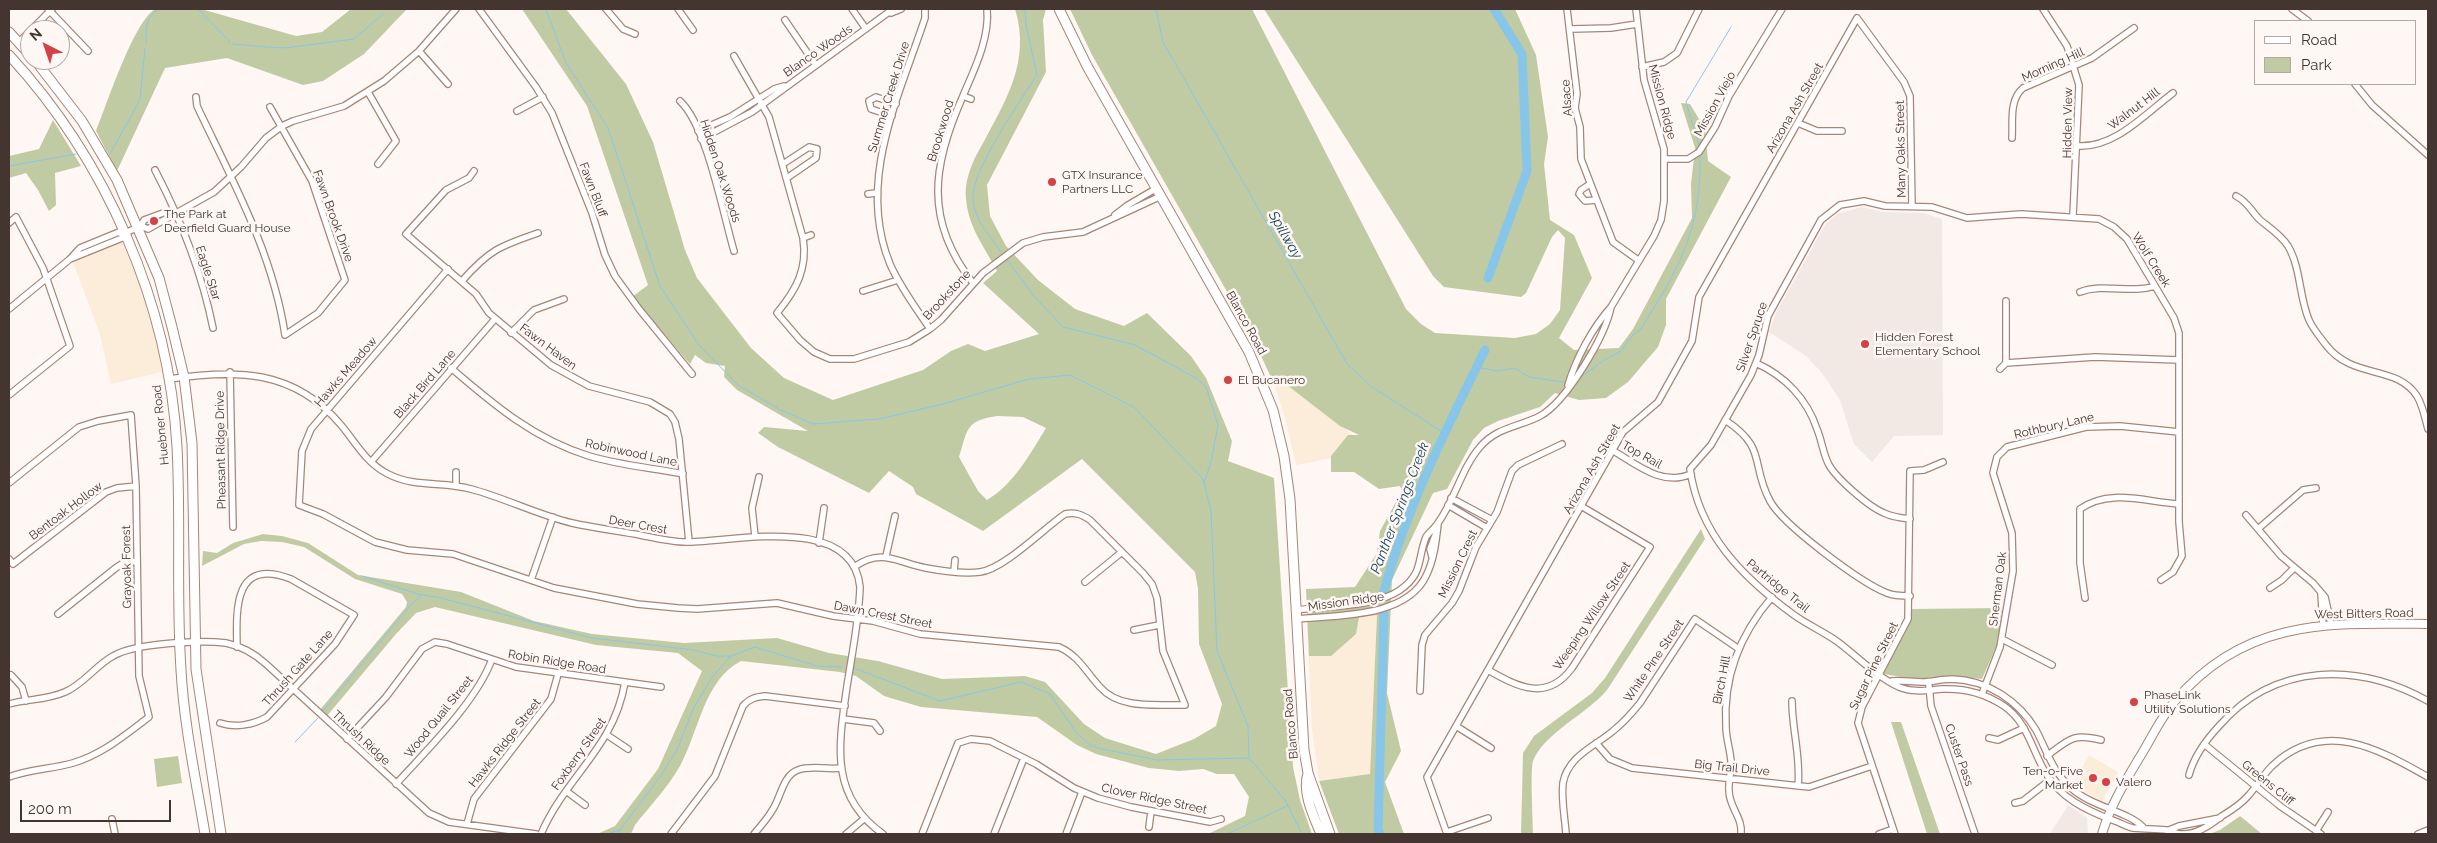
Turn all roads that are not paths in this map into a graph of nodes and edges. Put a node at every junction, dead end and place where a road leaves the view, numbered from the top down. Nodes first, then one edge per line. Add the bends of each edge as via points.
1 (456, 9) edge
2 (479, 9) edge
3 (606, 9) edge
4 (678, 9) edge
5 (852, 9) edge
6 (893, 9) edge
7 (902, 9) edge
8 (925, 9) edge
9 (987, 9) edge
10 (1060, 9) edge
11 (1568, 9) edge
12 (1636, 9) edge
13 (1699, 9) edge
14 (1782, 9) edge
15 (2043, 9) edge
16 (2292, 9) edge
17 (50, 10) edge
18 (887, 15) junction
19 (1858, 18) joint
20 (40, 20) edge
21 (785, 20) dead end
22 (2307, 20) edge
23 (1637, 24) junction
24 (2134, 28) dead end
25 (866, 29) junction
26 (1571, 29) junction
27 (693, 30) dead end
28 (9, 32) edge
29 (635, 34) dead end
30 (18, 43) joint
31 (9, 49) edge
32 (419, 51) junction
33 (88, 52) dead end
34 (9, 55) edge
35 (734, 56) dead end
36 (816, 64) junction
37 (2075, 65) junction
38 (1642, 67) junction
39 (43, 70) edge
40 (448, 84) dead end
41 (2356, 85) edge
42 (784, 86) junction
43 (368, 92) junction
44 (2173, 93) dead end
45 (963, 96) junction
46 (196, 97) dead end
47 (542, 97) junction
48 (760, 98) junction
49 (971, 99) dead end
50 (680, 101) dead end
51 (763, 104) junction
52 (896, 104) junction
53 (270, 107) dead end
54 (517, 111) dead end
55 (892, 116) junction
56 (1798, 123) junction
57 (282, 126) junction
58 (698, 131) junction
59 (1842, 131) dead end
60 (2012, 138) dead end
61 (701, 139) junction
62 (2078, 146) junction
63 (2428, 155) edge
64 (1665, 159) junction
65 (378, 164) dead end
66 (783, 164) junction
67 (155, 170) dead end
68 (474, 171) dead end
69 (231, 177) junction
70 (787, 178) junction
71 (1590, 184) junction
72 (1159, 192) junction
73 (876, 193) junction
74 (868, 194) dead end
75 (2236, 196) dead end
76 (1596, 200) junction
77 (1912, 206) junction
78 (1836, 207) joint
79 (176, 212) junction
80 (2073, 216) junction
81 (9, 223) edge
82 (140, 226) junction
83 (538, 233) dead end
84 (124, 234) junction
85 (811, 235) dead end
86 (803, 238) junction
87 (734, 252) dead end
88 (1638, 260) junction
89 (448, 269) junction
90 (47, 278) junction
91 (898, 280) junction
92 (462, 281) junction
93 (973, 283) junction
94 (2155, 286) junction
95 (863, 291) dead end
96 (2080, 292) dead end
97 (564, 299) dead end
98 (2006, 301) dead end
99 (1611, 307) junction
100 (9, 309) edge
101 (495, 319) junction
102 (213, 328) dead end
103 (1596, 328) junction
104 (930, 329) junction
105 (511, 333) junction
106 (1603, 333) junction
107 (1581, 355) junction
108 (1588, 359) junction
109 (2179, 360) junction
110 (1756, 363) junction
111 (2006, 363) junction
112 (451, 368) junction
113 (2000, 369) dead end
114 (230, 372) junction
115 (692, 374) dead end
116 (184, 377) junction
117 (169, 379) junction
118 (1568, 387) junction
119 (9, 395) edge
120 (326, 410) junction
121 (1725, 420) junction
122 (2428, 429) edge
123 (2179, 432) junction
124 (1562, 444) dead end
125 (1612, 450) junction
126 (1998, 457) joint
127 (371, 462) junction
128 (1943, 462) dead end
129 (456, 472) dead end
130 (683, 474) junction
131 (1691, 474) junction
132 (758, 477) dead end
133 (9, 482) edge
134 (136, 486) junction
135 (456, 486) junction
136 (2316, 488) dead end
137 (1451, 498) junction
138 (2179, 504) junction
139 (300, 505) joint
140 (1448, 505) junction
141 (1582, 506) junction
142 (824, 508) dead end
143 (2246, 515) dead end
144 (553, 516) junction
145 (895, 516) dead end
146 (1910, 519) junction
147 (1492, 520) junction
148 (1438, 523) junction
149 (233, 527) dead end
150 (1487, 528) junction
151 (2258, 529) junction
152 (755, 536) junction
153 (689, 542) junction
154 (818, 543) junction
155 (1122, 552) junction
156 (1422, 555) junction
157 (886, 556) junction
158 (1432, 557) junction
159 (955, 560) dead end
160 (137, 561) junction
161 (11, 562) edge
162 (854, 567) junction
163 (2294, 568) junction
164 (954, 571) junction
165 (531, 580) junction
166 (2161, 580) dead end
167 (1085, 582) dead end
168 (2270, 588) dead end
169 (1910, 596) junction
170 (1772, 597) junction
171 (2085, 598) dead end
172 (1348, 604) junction
173 (1349, 613) junction
174 (58, 614) dead end
175 (1297, 614) junction
176 (857, 619) junction
177 (2327, 624) junction
178 (2428, 624) edge
179 (1159, 625) junction
180 (1134, 630) dead end
181 (2002, 639) junction
182 (196, 643) junction
183 (180, 644) junction
184 (237, 646) junction
185 (138, 647) junction
186 (1739, 649) junction
187 (492, 659) junction
188 (2052, 665) dead end
189 (1488, 670) junction
190 (11, 674) dead end
191 (558, 674) junction
192 (1879, 676) junction
193 (1892, 681) junction
194 (624, 682) junction
195 (1929, 682) junction
196 (1985, 685) junction
197 (661, 688) dead end
198 (293, 690) junction
199 (1930, 690) junction
200 (1420, 691) dead end
201 (1982, 694) junction
202 (26, 701) junction
203 (1792, 701) dead end
204 (2428, 701) edge
205 (9, 704) edge
206 (845, 706) junction
207 (843, 719) junction
208 (220, 723) dead end
209 (1456, 726) junction
210 (2024, 728) junction
211 (880, 731) dead end
212 (607, 735) junction
213 (2038, 735) junction
214 (1989, 738) dead end
215 (2030, 738) junction
216 (347, 739) junction
217 (2100, 740) dead end
218 (1596, 743) junction
219 (2204, 744) junction
220 (1491, 748) dead end
221 (628, 749) dead end
222 (2047, 756) junction
223 (1024, 758) junction
224 (1872, 766) junction
225 (841, 768) junction
226 (1308, 772) junction
227 (2189, 775) dead end
228 (9, 777) edge
229 (2428, 777) edge
230 (1730, 778) junction
231 (2050, 780) junction
232 (396, 784) junction
233 (1798, 786) junction
234 (2256, 787) junction
235 (566, 791) junction
236 (1082, 792) junction
237 (2014, 803) dead end
238 (585, 806) dead end
239 (1151, 811) junction
240 (2328, 812) dead end
241 (2109, 815) junction
242 (112, 818) dead end
243 (864, 818) junction
244 (1488, 818) dead end
245 (2220, 818) junction
246 (1221, 819) dead end
247 (2194, 822) junction
248 (467, 824) junction
249 (1149, 827) dead end
250 (2168, 830) junction
251 (2428, 830) edge
252 (2196, 831) junction
253 (1894, 832) edge
254 (1447, 833) edge
255 (2319, 833) edge
256 (115, 834) edge
257 (205, 834) edge
258 (221, 834) edge
259 (536, 834) edge
260 (541, 834) edge
261 (671, 834) edge
262 (754, 834) edge
263 (846, 834) edge
264 (883, 834) edge
265 (922, 834) edge
266 (994, 834) edge
267 (1066, 834) edge
268 (1321, 834) edge
269 (1330, 834) edge
270 (1566, 834) edge
271 (1741, 834) edge
272 (1879, 834) edge
273 (1975, 834) edge
274 (2102, 834) edge
275 (2418, 834) edge

1 - 32 street
2 - 47 street, Fawn Bluff
3 - 29 street via 623,29
4 - 27 street
5 - 25 street
6 - 18 street, Blanco Woods
7 - 18 street, Blanco Woods
8 - 52 street, Summer Creek Drive via 925,18
9 - 45 street, Brookwood via 987,23 978,57
10 - 72 main road, Blanco Road via 1087,66
11 - 26 street, Alsace
12 - 23 street, Mission Ridge
13 - 38 street via 1677,53 1664,62
14 - 64 street, Mission Viejo via 1699,152 1688,159
15 - 37 street, Hidden View via 2061,34
16 - 22 street
17 - 20 street
17 - 33 street
18 - 25 street, Blanco Woods
19 - 56 street, Arizona Ash Street
19 - 77 street, Many Oaks Street via 1904,82 1910,96
21 - 36 street
23 - 26 street
23 - 38 street, Mission Ridge
24 - 37 street, Morning Hill via 2100,54
25 - 36 street, Blanco Woods
26 - 71 street, Alsace via 1581,160
28 - 30 main road
30 - 31 main road
32 - 40 street
32 - 43 street
34 - 84 main road, Huebner Road via 69,130 103,187
35 - 48 street
36 - 42 street, Blanco Woods
37 - 60 street, Morning Hill via 2017,93 2013,102
37 - 62 street, Hidden View via 2080,98
38 - 64 street, Mission Ridge via 1663,139
39 - 82 main road via 100,150
41 - 63 street via 2372,105
42 - 48 street, Blanco Woods
42 - 51 street, Blanco Woods
43 - 57 street via 332,111 303,117
43 - 65 street via 396,141
44 - 62 street, Walnut Hill via 2108,141 2095,146
45 - 49 street, Brookwood
45 - 93 street, Brookwood via 940,163 938,207 948,245
46 - 69 street via 197,106
47 - 54 street
47 - 115 street, Fawn Bluff via 555,119 615,276
48 - 51 street
48 - 58 street, Blanco Woods via 730,117
50 - 58 street, Hidden Oak Woods via 689,111
51 - 61 street, Blanco Woods
51 - 66 street
52 - 55 street, Summer Creek Drive
52 - 55 street via 876,97 869,101 871,108
53 - 57 street, Fawn Brook Drive
55 - 73 street, Summer Creek Drive via 882,151
56 - 59 street via 1817,131
56 - 125 street, Arizona Ash Street via 1699,297 1692,341 1658,402 1629,425
57 - 69 street via 262,142
57 - 69 street, Fawn Brook Drive via 312,181 346,280 318,313 285,335 265,254
58 - 61 street, Hidden Oak Woods
61 - 87 street, Hidden Oak Woods
62 - 80 street, Hidden View
64 - 88 street, Mission Ridge via 1661,220
66 - 70 street
66 - 70 street via 809,147 817,149 816,158
67 - 79 street, Eagle Star
68 - 89 street, Fawn Haven via 469,178 446,190 406,234
69 - 79 street via 209,195
70 - 86 street
71 - 76 street, Alsace
71 - 76 street, Alsace via 1580,194 1586,201
72 - 93 street, Brookstone via 1128,205 1112,218 1083,232 1051,235 1023,243
72 - 175 main road, Blanco Road via 1249,352 1273,410 1290,499
73 - 74 street
73 - 91 street, Summer Creek Drive via 883,243
75 - 122 street via 2248,204 2289,248 2308,319 2327,347 2351,366 2392,377 2405,384 2418,400
76 - 88 street, Alsace via 1613,242
77 - 78 street, Wolf Creek via 1854,201
77 - 80 street, Wolf Creek via 1932,207 1966,218 2021,214
78 - 110 street, Silver Spruce via 1821,220 1774,304 1764,326
79 - 82 street via 144,220
79 - 82 street via 148,229
79 - 102 street, Eagle Star via 192,253
80 - 94 street, Wolf Creek via 2099,219 2119,230
81 - 90 street via 16,217
82 - 84 street
82 - 116 main road via 160,278
83 - 92 street via 494,250 481,259
84 - 90 street via 119,232 80,248
84 - 117 main road, Huebner Road via 145,284
85 - 86 street
86 - 104 street, Brookstone via 805,255 800,278 777,313 808,348 824,357 854,359 898,346
88 - 99 street, Mission Ridge
89 - 92 street, Fawn Haven
89 - 120 street, Hawks Meadow
90 - 100 street
90 - 119 street via 70,346
91 - 95 street
91 - 104 street, Summer Creek Drive
92 - 101 street, Fawn Haven
93 - 104 street, Brookstone
94 - 96 street via 2138,290 2090,289
94 - 109 street, Wolf Creek via 2176,323
97 - 105 street via 534,310
98 - 111 street
99 - 103 street, Mission Ridge
99 - 106 street, Mission Ridge
101 - 105 street, Fawn Haven
101 - 112 street, Black Bird Lane
103 - 106 street
103 - 107 street, Mission Ridge
105 - 130 street, Fawn Haven via 551,366 570,377 609,393 650,402 666,411 678,430
106 - 108 street, Mission Ridge
107 - 108 street
107 - 118 street, Mission Ridge
108 - 118 street, Mission Ridge
109 - 111 street via 2095,357
109 - 123 street, Wolf Creek
110 - 121 street, Silver Spruce
110 - 146 street via 1777,374 1802,399 1814,419 1827,461 1835,474 1877,510
111 - 113 street
112 - 127 street, Black Bird Lane
112 - 130 street, Robinwood Lane via 514,420 564,447 591,456
114 - 116 street, Deer Crest
114 - 120 street, Deer Crest via 280,382
114 - 149 street, Pheasant Ridge Drive
116 - 117 street, Deer Crest
116 - 182 main road via 192,451
117 - 183 main road, Huebner Road via 177,444
118 - 137 street, Mission Ridge via 1543,415 1502,430 1484,442
120 - 127 street, Deer Crest
120 - 139 street, Hawks Meadow via 311,428 303,445
121 - 131 street, Silver Spruce via 1711,444 1691,466
121 - 169 street via 1742,432 1751,444 1766,493 1783,518 1833,560 1879,590 1896,596
123 - 126 street, Rothbury Lane via 2120,426 2086,427 2007,447
123 - 138 street, Wolf Creek
124 - 147 street, Mission Crest via 1512,471
125 - 131 street, Top Rail via 1660,476 1676,479
125 - 141 street, Arizona Ash Street
126 - 181 street, Sherman Oak via 1994,473 2008,516 2014,552
127 - 135 street, Deer Crest via 388,474 407,481
128 - 146 street, Sugar Pine Street via 1924,470 1910,471
129 - 135 street
130 - 153 street, Fawn Haven
131 - 170 street, Partridge Trail via 1702,512 1715,539 1743,573
132 - 152 street via 752,508
133 - 134 street, Grayoak Forest via 79,427 131,415
134 - 160 street, Grayoak Forest
134 - 161 street, Bentoak Hollow via 117,488 100,495
135 - 144 street, Deer Crest
136 - 151 street via 2303,490
137 - 140 street, Mission Ridge
137 - 147 street
138 - 166 street, Wolf Creek via 2182,556 2173,572
138 - 171 street via 2115,496 2097,500 2080,509 2080,571
139 - 165 street, Dawn Crest Street via 375,542 407,550 454,554
140 - 148 street, Mission Ridge
140 - 150 street
141 - 189 street, Arizona Ash Street
141 - 189 street, Weeping Willow Street via 1650,546 1562,679 1550,686 1531,689 1513,684
142 - 154 street
143 - 151 street
144 - 153 street, Deer Crest via 572,523
144 - 165 street
145 - 157 street
146 - 169 street, Sugar Pine Street
147 - 150 street, Mission Crest
148 - 156 street, Mission Ridge via 1427,535
148 - 158 street, Mission Ridge via 1430,549
150 - 200 street, Mission Crest via 1456,597 1425,635
151 - 163 street
152 - 153 street, Deer Crest
152 - 154 street, Deer Crest via 783,536
154 - 162 street, Deer Crest via 838,550
155 - 164 street, Dawn Crest Street via 1090,520 1073,512 1064,514 993,568 980,572
155 - 167 street
155 - 179 street, Dawn Crest Street via 1152,584 1157,598
156 - 158 street
156 - 172 street, Mission Ridge via 1418,570 1401,590 1389,597
157 - 162 street
157 - 164 street via 926,568
158 - 173 street, Mission Ridge via 1426,577 1406,598 1380,609
159 - 164 street
160 - 174 street via 117,567
160 - 185 street, Grayoak Forest
162 - 176 street via 860,587
163 - 168 street
163 - 177 street via 2322,594
165 - 176 street, Dawn Crest Street via 554,588 638,604 697,609 777,603
169 - 192 street, Sugar Pine Street via 1905,628
170 - 186 street, Birch Hill via 1751,624
170 - 192 street, Partridge Trail via 1840,644
172 - 173 street
172 - 175 street, Mission Ridge
173 - 175 street, Mission Ridge
175 - 226 main road, Blanco Road via 1302,728
176 - 179 street, Dawn Crest Street via 920,634 1059,647 1079,660 1112,698 1138,704 1185,704 1163,652
176 - 206 street
177 - 178 main road, West Bitters Road
177 - 241 main road, West Bitters Road via 2262,638 2205,671 2174,702 2161,721
179 - 180 street
181 - 188 street
181 - 196 street, Sherman Oak
182 - 183 street, Thrush Ridge
182 - 184 street, Thrush Ridge
182 - 258 main road via 200,704
183 - 185 street, Thrush Ridge
183 - 257 main road, Huebner Road via 184,697
184 - 198 street, Thrush Ridge via 260,658
184 - 198 street, Thrush Gate Lane via 238,598 250,580 263,574 291,579 354,615 340,637
185 - 202 street, Thrush Ridge via 113,656 64,693
185 - 228 street, Grayoak Forest via 141,689 149,717 92,756
186 - 218 street, White Pine Street via 1695,619 1640,703 1622,724
186 - 230 street, Birch Hill via 1731,674 1726,710
187 - 191 street, Robin Ridge Road
187 - 216 street, Robin Ridge Road via 447,644 428,644
187 - 232 street, Wood Quail Street via 486,674 451,722
189 - 209 street, Arizona Ash Street
190 - 202 street via 22,687
191 - 194 street, Robin Ridge Road
191 - 248 street, Hawks Ridge Street via 551,699 474,799
192 - 193 street, Partridge Trail
192 - 224 street, Sugar Pine Street via 1862,707 1858,722
193 - 195 street, Partridge Trail
193 - 199 street, Partridge Trail via 1910,690
194 - 197 street, Robin Ridge Road
194 - 212 street, Foxberry Street via 619,711
195 - 196 street, Partridge Trail via 1962,680
195 - 199 street, Custer Pass
196 - 201 street, Sherman Oak
196 - 213 street, Partridge Trail via 2017,706
198 - 208 street, Thrush Gate Lane via 260,721 232,726
198 - 216 street, Thrush Ridge
199 - 201 street, Partridge Trail via 1958,689
199 - 273 street, Custer Pass via 1931,706
201 - 210 street, Partridge Trail via 2006,707
202 - 205 street, Thrush Ridge
203 - 233 street via 1793,734 1799,760
204 - 219 street via 2407,689 2363,676 2314,675 2288,681 2257,695 2224,720
206 - 207 street
206 - 261 street via 766,696 748,701 715,776
207 - 211 street via 874,723
207 - 225 street
209 - 220 street
209 - 254 street, Arizona Ash Street via 1428,777
210 - 214 street via 1998,740
210 - 215 street, Partridge Trail
212 - 221 street
212 - 235 street, Foxberry Street
213 - 215 street
213 - 222 street, Partridge Trail
215 - 231 street, Partridge Trail
216 - 232 street, Thrush Ridge
217 - 222 street via 2073,737
218 - 230 street, Big Trail Drive via 1607,756 1623,766
218 - 270 street, White Pine Street via 1575,760 1565,776
219 - 227 street
219 - 234 street, Greens Cliff
222 - 241 street, Partridge Trail via 2072,789
223 - 236 street, Clover Ridge Street
223 - 265 street, Clover Ridge Street via 981,739 958,743
223 - 266 street
224 - 233 street, Big Trail Drive via 1818,785
224 - 253 street, Sugar Pine Street
225 - 243 street via 851,798
225 - 262 street via 808,768 793,772
226 - 268 main road, Blanco Road via 1305,782
226 - 269 main road, Blanco Road
229 - 234 street via 2372,747 2333,740 2292,752 2272,766
230 - 233 street, Big Trail Drive
230 - 271 street, Birch Hill via 1728,792 1740,820
231 - 237 street via 2023,801
231 - 241 street, Partridge Trail via 2077,804
232 - 248 street, Thrush Ridge via 429,813 449,822
234 - 245 street
234 - 255 street, Greens Cliff
235 - 238 street
235 - 260 street, Foxberry Street via 549,815
236 - 239 street, Clover Ridge Street
236 - 267 street
239 - 246 street, Clover Ridge Street via 1210,822
239 - 249 street
240 - 255 street
241 - 250 street via 2137,821 2144,827
241 - 274 main road, West Bitters Road
242 - 256 street
243 - 263 street
243 - 264 street
244 - 254 street
245 - 247 street
245 - 252 street via 2211,827
247 - 250 street
247 - 252 street
248 - 259 street, Thrush Ridge
250 - 252 street via 2180,834
251 - 275 street
253 - 272 street

